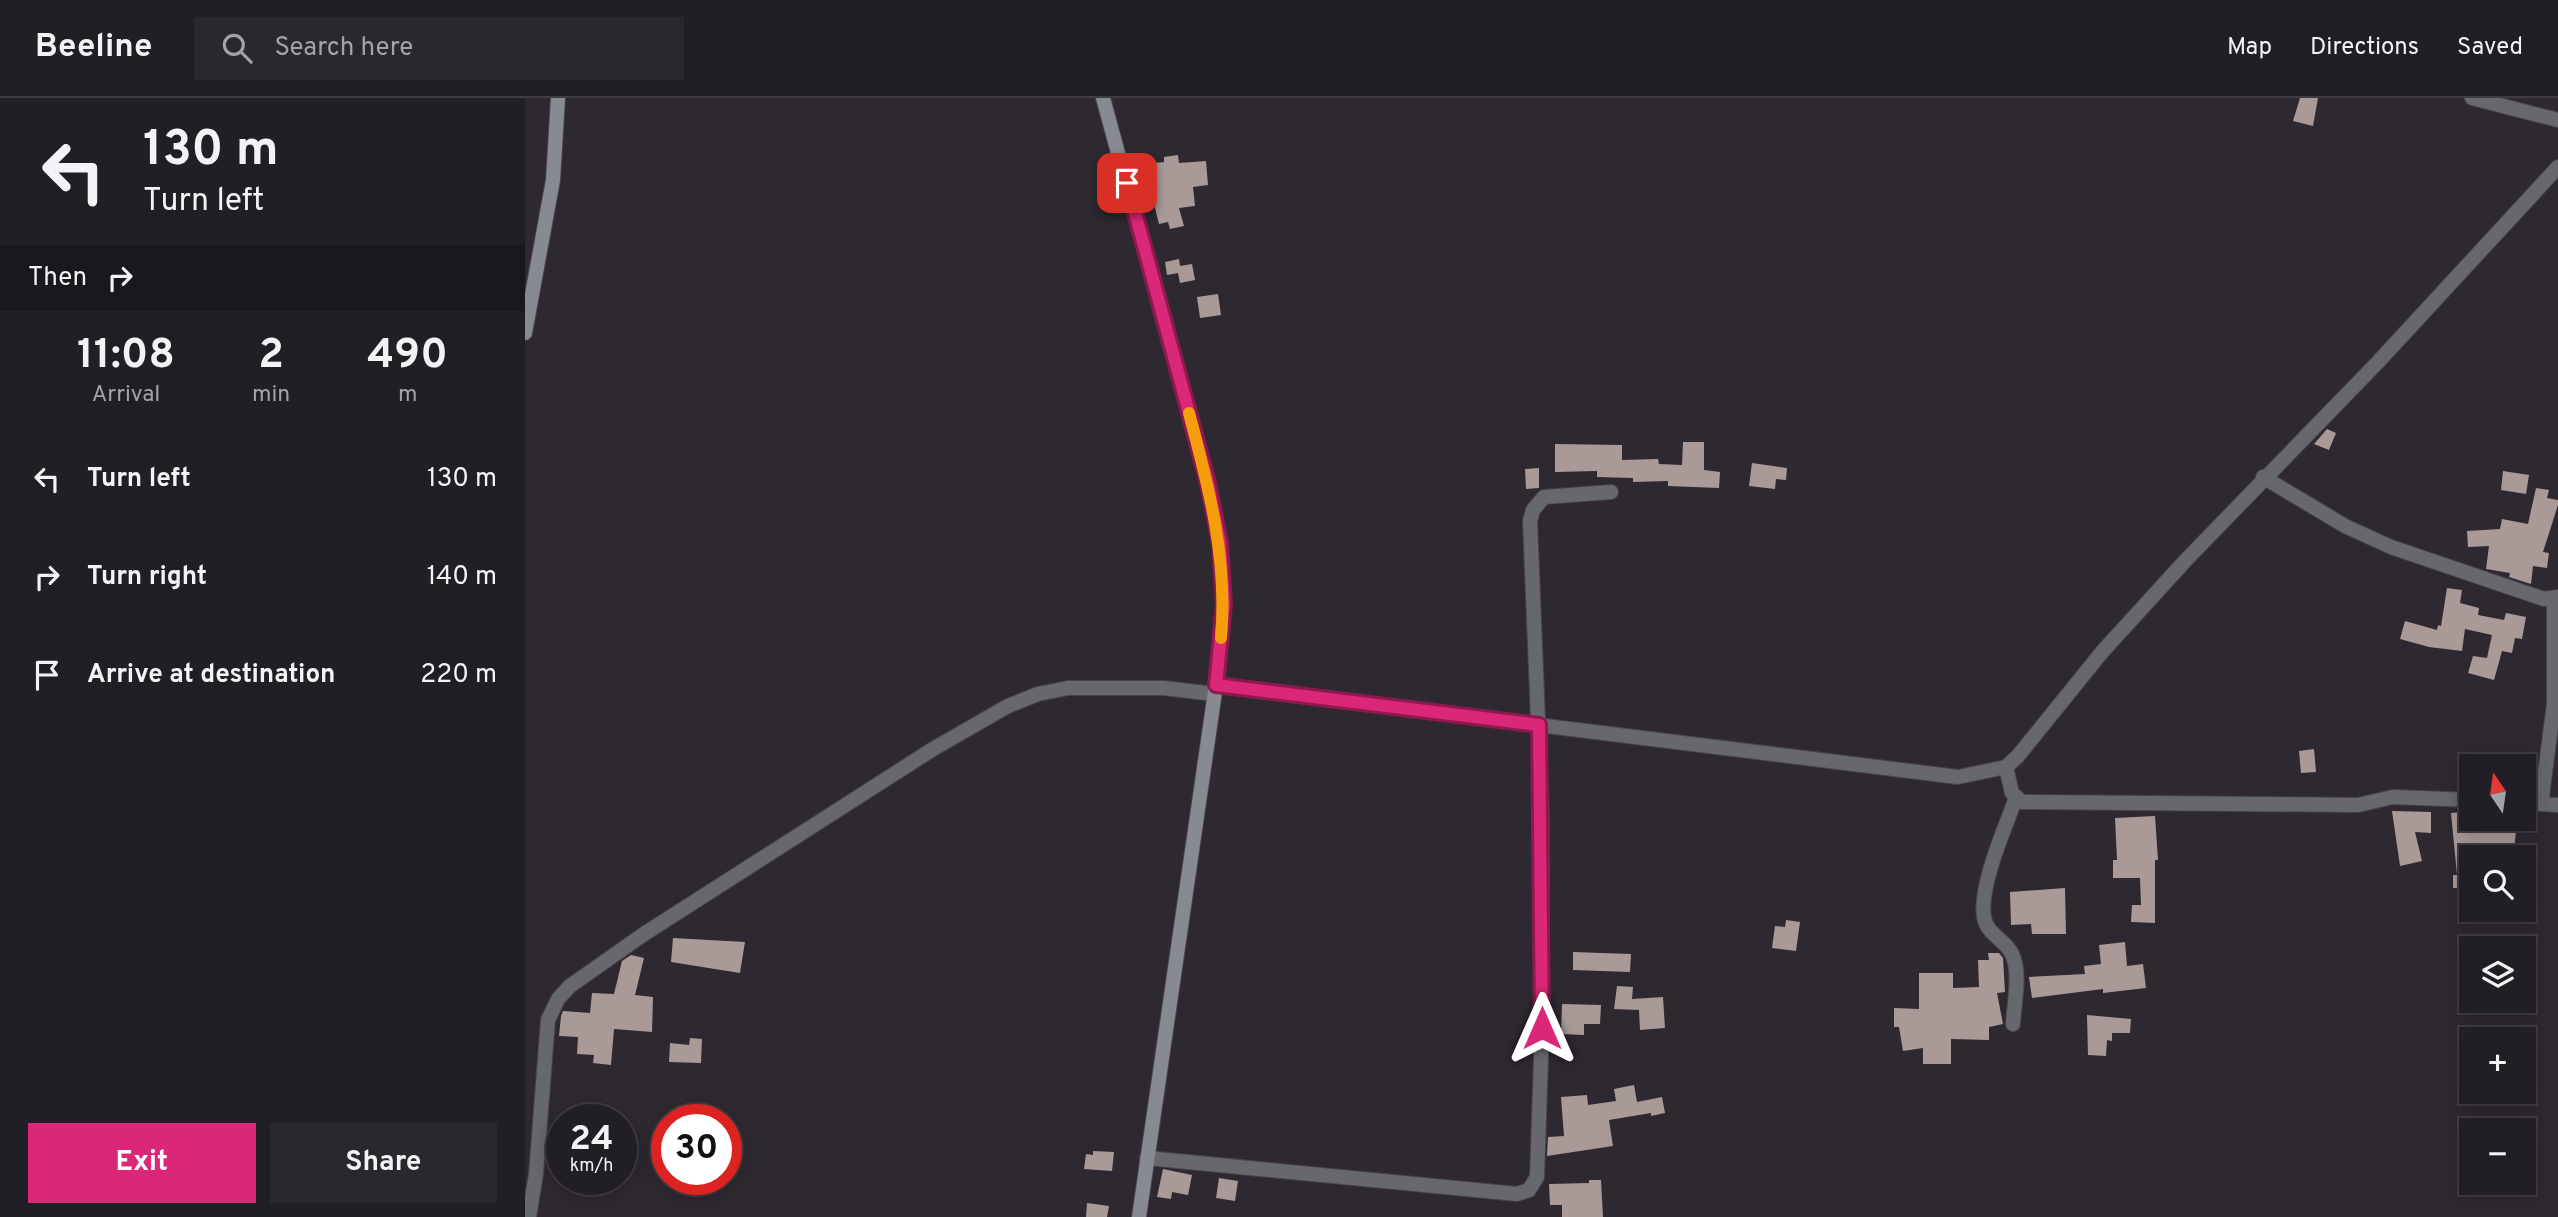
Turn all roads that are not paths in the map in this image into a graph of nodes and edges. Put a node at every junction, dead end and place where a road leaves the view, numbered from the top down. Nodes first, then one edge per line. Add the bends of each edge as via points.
1 (558, 98) edge
2 (1103, 98) edge
3 (2472, 98) edge
4 (2558, 120) edge
5 (2558, 167) edge
6 (525, 333) edge
7 (2263, 477) junction
8 (1611, 492) dead end
9 (2556, 598) edge
10 (1215, 690) junction
11 (2556, 704) edge
12 (1539, 725) junction
13 (2005, 767) junction
14 (2015, 798) junction
15 (2459, 800) edge
16 (2536, 803) edge
17 (2541, 804) junction
18 (2558, 806) edge
19 (2013, 1024) dead end
20 (1147, 1158) junction
21 (530, 1217) edge
22 (1139, 1217) edge

1 - 6 main road via 553,180
2 - 10 main road via 1218,531 1224,604
3 - 4 street
5 - 7 street via 2378,362
7 - 9 street via 2345,526 2391,547
7 - 13 street via 2102,652
8 - 12 street via 1544,497 1532,510
9 - 11 street
10 - 12 street
10 - 20 main road
10 - 21 street via 1068,688 1008,706 933,749 570,986 548,1020
11 - 17 street
12 - 13 street via 1958,777
12 - 20 street via 1542,1028 1534,1185 1517,1194
13 - 14 street
14 - 15 street via 2042,804 2358,805 2393,797
14 - 19 street via 1985,893 1983,916 2015,964
16 - 17 street
17 - 18 street
20 - 22 main road

